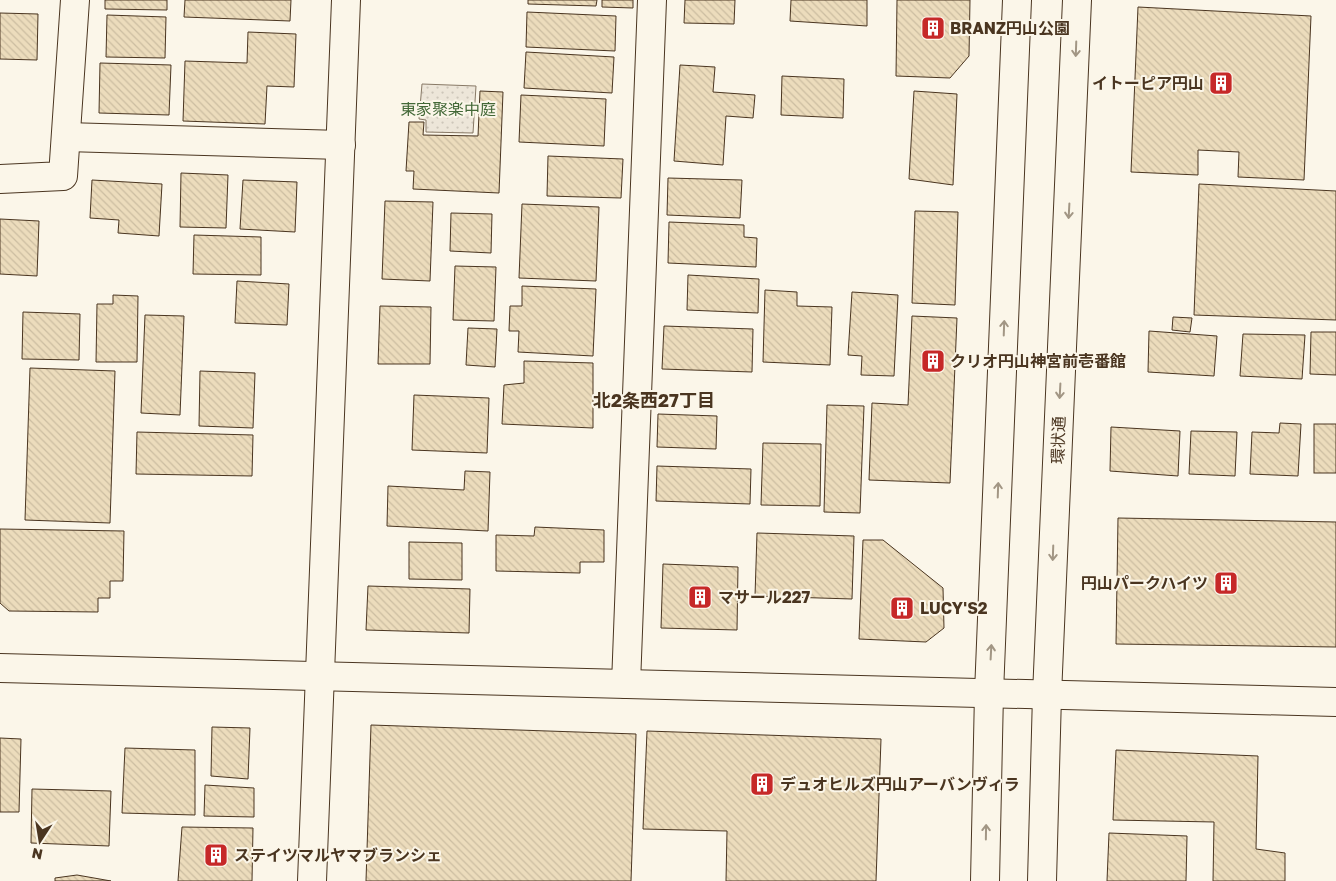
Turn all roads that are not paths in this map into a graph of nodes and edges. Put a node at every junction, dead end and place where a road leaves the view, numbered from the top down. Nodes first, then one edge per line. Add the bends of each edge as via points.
1 (75, 0) edge
2 (346, 0) edge
3 (652, 0) edge
4 (1017, 0) edge
5 (1078, 0) edge
6 (66, 137) junction
7 (340, 145) junction
8 (0, 179) edge
9 (0, 668) edge
10 (320, 676) junction
11 (626, 684) junction
12 (989, 693) junction
13 (1047, 695) junction
14 (1336, 702) edge
15 (312, 881) edge
16 (985, 881) edge
17 (1042, 881) edge

1 - 6 street
2 - 7 street
3 - 11 street
12 -> 4 street
5 -> 13 street, 環状通
6 - 7 street
6 - 8 street via 63,176
7 - 10 street
9 - 10 street
10 - 11 street
10 - 15 street
11 - 12 street
12 - 13 street
16 -> 12 street
13 - 14 street
13 - 17 street, 環状通

